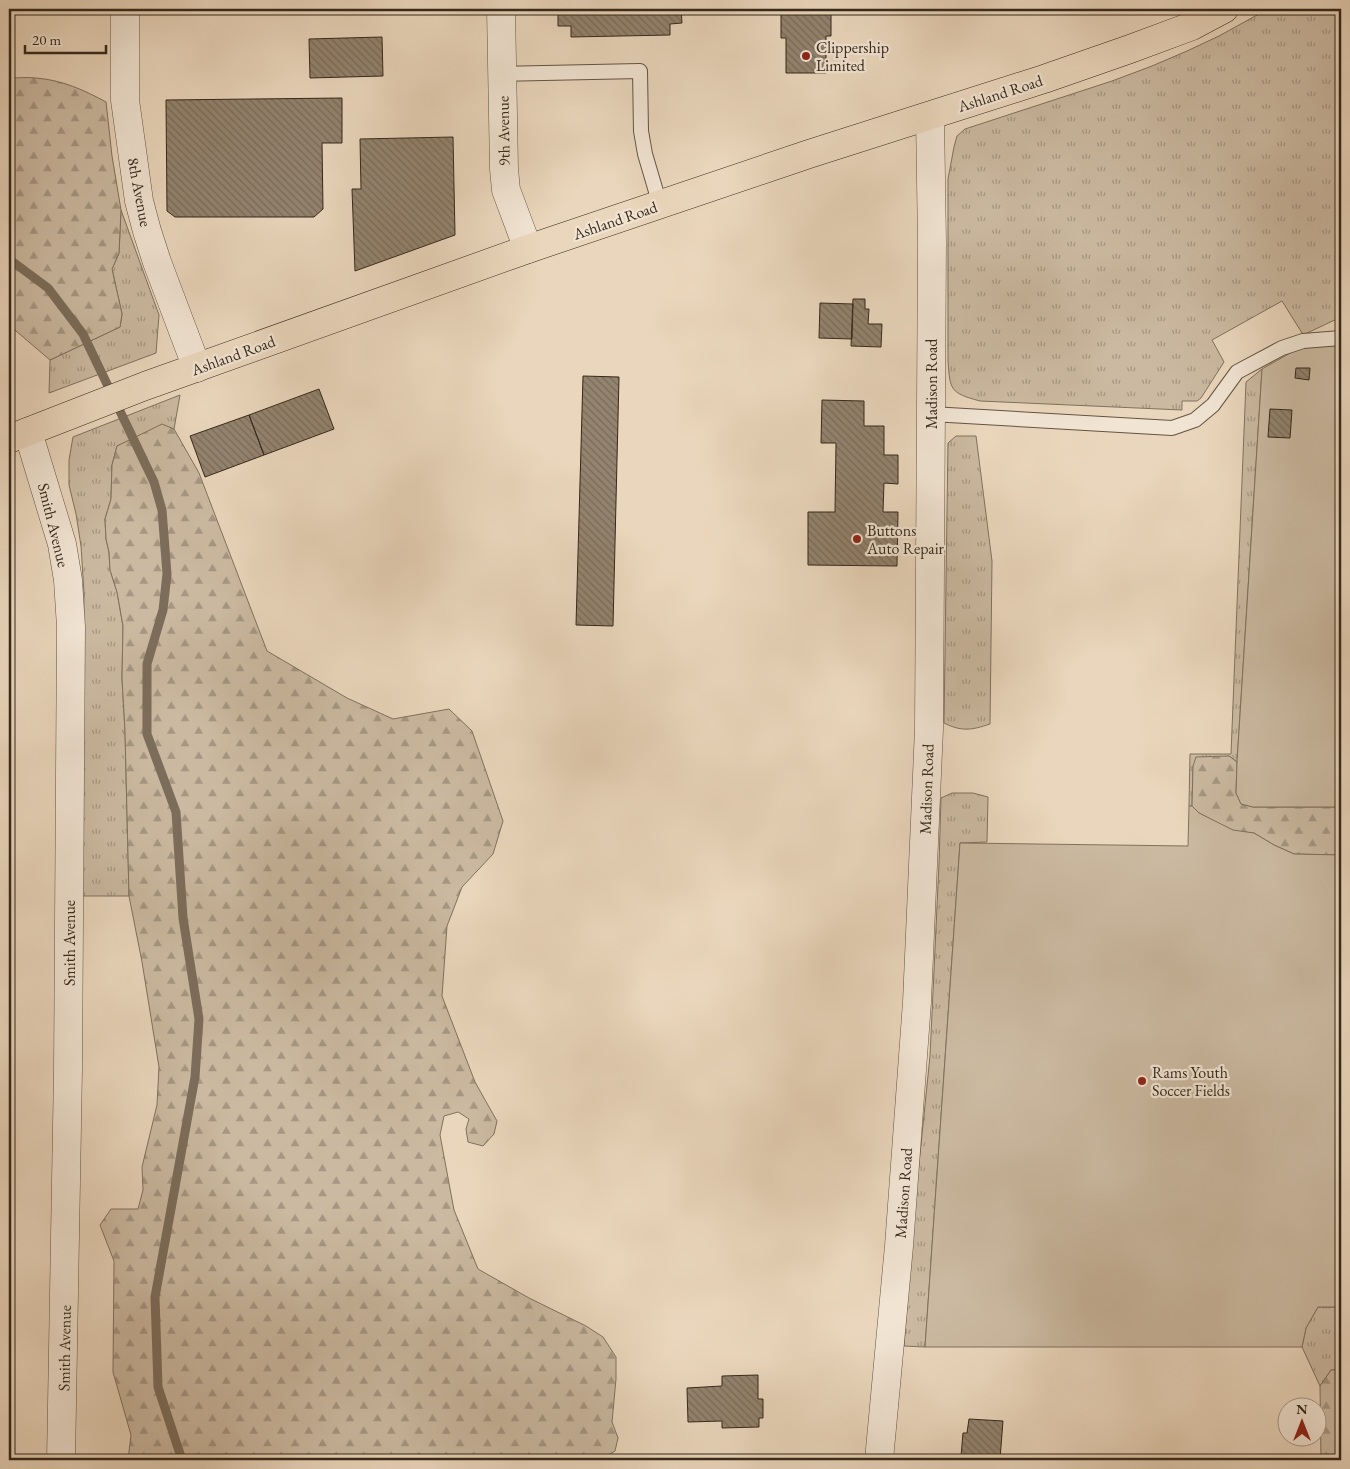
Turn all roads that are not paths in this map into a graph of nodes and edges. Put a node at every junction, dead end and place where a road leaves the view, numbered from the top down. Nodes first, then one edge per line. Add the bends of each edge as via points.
1 (125, 9) edge
2 (501, 9) edge
3 (1224, 9) edge
4 (502, 74) junction
5 (930, 116) junction
6 (660, 205) junction
7 (528, 250) junction
8 (1341, 338) edge
9 (197, 368) junction
10 (931, 414) junction
11 (19, 435) edge
12 (61, 1460) edge
13 (879, 1460) edge

1 - 9 street, 8th Avenue via 125,100 140,201 157,262
2 - 4 street, 9th Avenue
3 - 5 main road, Ashland Road via 1192,26 1130,49
4 - 6 lane via 640,71 644,154
4 - 7 street, 9th Avenue via 506,190
5 - 6 main road, Ashland Road
5 - 10 street, Madison Road
6 - 7 main road, Ashland Road
7 - 9 main road, Ashland Road
8 - 10 lane via 1303,341 1236,372 1213,406 1195,420 1172,428
9 - 11 main road, Ashland Road
10 - 13 street, Madison Road via 929,729 918,1002
11 - 12 street, Smith Avenue via 62,544 71,627

